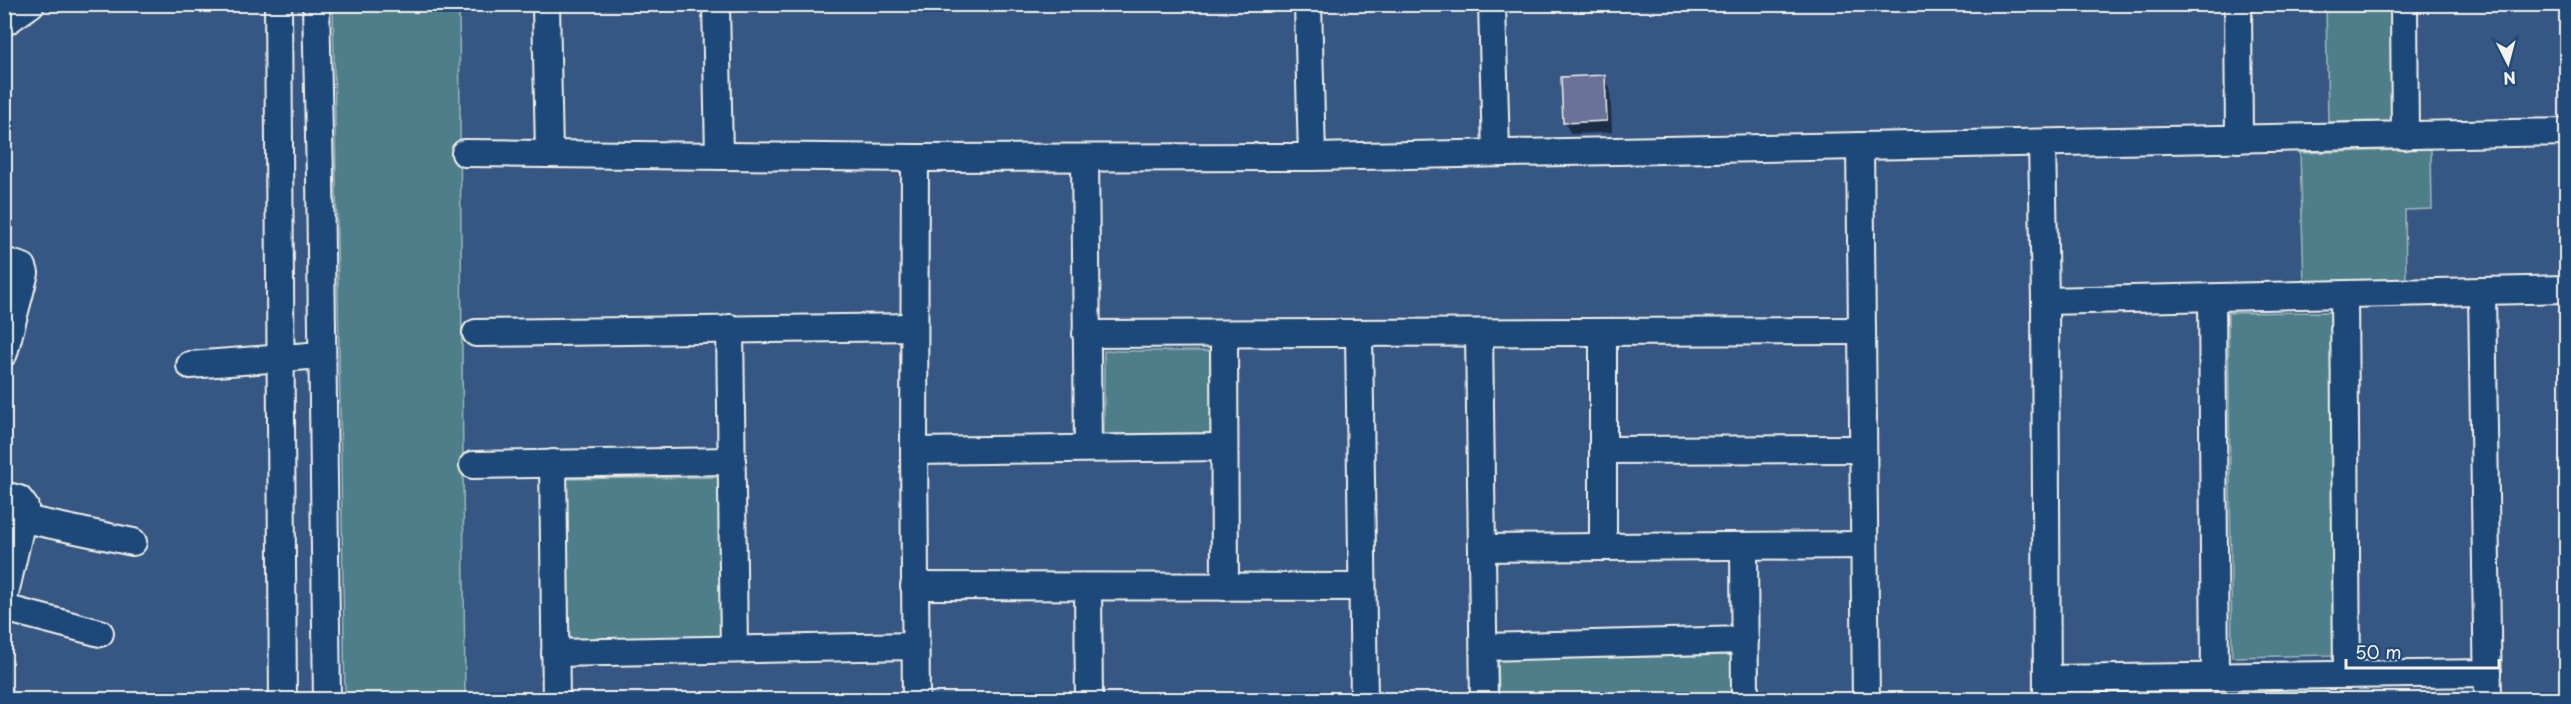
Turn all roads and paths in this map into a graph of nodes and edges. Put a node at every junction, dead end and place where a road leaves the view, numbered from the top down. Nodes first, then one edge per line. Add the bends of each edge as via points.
1 (31, 4) edge
2 (278, 4) edge
3 (316, 4) edge
4 (546, 4) edge
5 (716, 4) edge
6 (1308, 4) edge
7 (1492, 4) edge
8 (2238, 4) edge
9 (2404, 4) edge
10 (4, 23) edge
11 (2566, 132) edge
12 (2406, 136) junction
13 (2239, 139) junction
14 (2042, 143) junction
15 (1860, 146) junction
16 (1496, 152) junction
17 (465, 153) dead end
18 (549, 154) junction
19 (719, 156) junction
20 (1312, 157) junction
21 (915, 158) junction
22 (1085, 158) junction
23 (4, 261) edge
24 (2566, 290) edge
25 (2482, 292) junction
26 (2344, 295) junction
27 (2212, 298) junction
28 (2045, 301) junction
29 (914, 327) junction
30 (730, 328) junction
31 (1862, 331) junction
32 (1603, 332) junction
33 (476, 333) dead end
34 (1359, 333) junction
35 (1479, 333) junction
36 (1086, 334) junction
37 (1224, 334) junction
38 (4, 352) edge
39 (322, 355) junction
40 (281, 357) junction
41 (190, 365) dead end
42 (1224, 447) junction
43 (1088, 448) junction
44 (1863, 449) junction
45 (1603, 450) junction
46 (914, 451) junction
47 (732, 461) junction
48 (553, 463) junction
49 (473, 465) dead end
50 (4, 495) edge
51 (24, 519) junction
52 (133, 542) dead end
53 (1864, 545) junction
54 (1744, 546) junction
55 (1603, 547) junction
56 (1482, 548) junction
57 (914, 586) junction
58 (1088, 587) junction
59 (1225, 587) junction
60 (1362, 587) junction
61 (4, 598) edge
62 (4, 608) edge
63 (100, 633) dead end
64 (1745, 640) junction
65 (915, 646) junction
66 (1484, 647) junction
67 (734, 648) junction
68 (555, 653) junction
69 (2488, 673) junction
70 (2347, 675) junction
71 (2215, 677) junction
72 (2047, 689) edge
73 (283, 699) edge
74 (327, 699) edge
75 (556, 699) edge
76 (916, 699) edge
77 (1089, 699) edge
78 (1364, 699) edge
79 (1484, 699) edge
80 (1745, 699) edge
81 (1866, 699) edge
82 (2488, 699) edge

1 - 10 street
2 - 40 street
3 - 39 street
4 - 18 street
5 - 19 street
6 - 20 street
7 - 16 street
8 - 13 street
9 - 12 street
11 - 12 street
12 - 13 street
13 - 14 street
14 - 15 street
14 - 28 street
15 - 16 street
15 - 31 street
16 - 20 street
17 - 18 street
18 - 19 street
19 - 21 street
20 - 22 street
21 - 22 street
21 - 29 street
22 - 36 street
23 - 38 street via 23,267 25,273
24 - 25 street
25 - 26 street
25 - 69 street
26 - 27 street
26 - 70 street
27 - 28 street
27 - 71 street
28 - 72 street
29 - 30 street
29 - 46 street
30 - 33 street
30 - 47 street
31 - 32 street
31 - 44 street
32 - 35 street
32 - 45 street
34 - 35 street
34 - 37 street
34 - 60 street
35 - 56 street
36 - 37 street
36 - 43 street
37 - 42 street
39 - 40 street
39 - 74 street
40 - 41 street
40 - 73 street
42 - 43 street
42 - 59 street
43 - 46 street
44 - 45 street
44 - 53 street
45 - 55 street
46 - 57 street
47 - 48 street
47 - 67 street
48 - 49 street
48 - 68 street
50 - 51 street via 24,503
51 - 52 street
51 - 61 street
53 - 54 street
53 - 81 street
54 - 55 street
54 - 64 street
55 - 56 street
56 - 66 street
57 - 58 street
57 - 65 street
58 - 59 street
58 - 77 street
59 - 60 street
60 - 78 street
62 - 63 street
64 - 66 street
64 - 80 street
65 - 67 street
65 - 76 street
66 - 79 street
67 - 68 street
68 - 75 street
69 - 70 street
69 - 82 street
70 - 71 street
71 - 72 street

